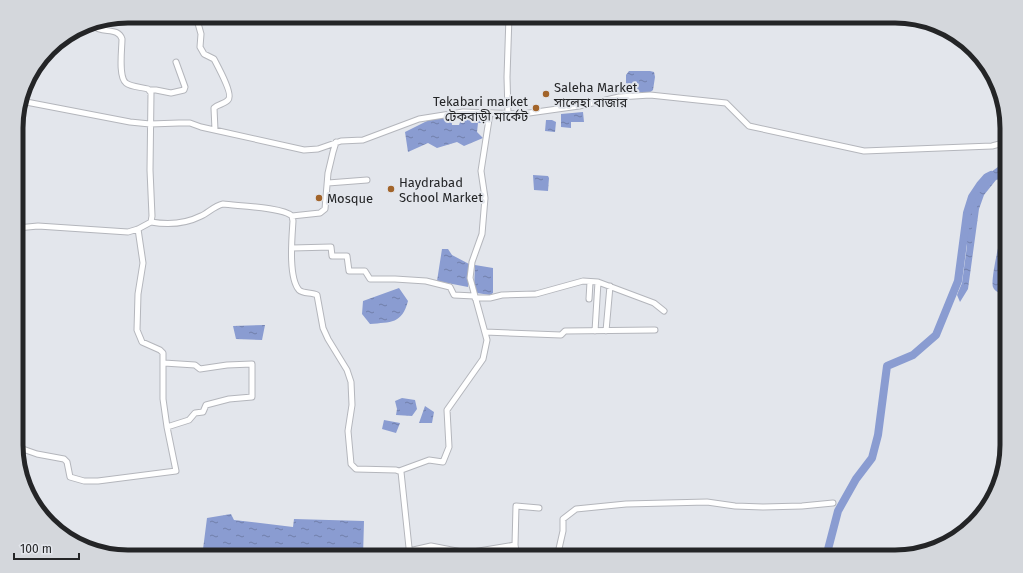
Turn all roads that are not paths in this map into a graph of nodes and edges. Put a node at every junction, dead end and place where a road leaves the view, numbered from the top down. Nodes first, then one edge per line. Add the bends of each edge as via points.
1 (198, 23) edge
2 (509, 23) edge
3 (98, 28) edge
4 (176, 62) dead end
5 (150, 90) junction
6 (27, 102) edge
7 (490, 113) junction
8 (508, 113) junction
9 (150, 124) junction
10 (215, 130) junction
11 (336, 142) junction
12 (1000, 144) edge
13 (367, 180) dead end
14 (328, 183) junction
15 (292, 216) junction
16 (151, 222) junction
17 (23, 227) edge
18 (138, 229) junction
19 (292, 248) junction
20 (590, 282) junction
21 (598, 282) junction
22 (610, 286) junction
23 (475, 297) junction
24 (589, 299) dead end
25 (664, 311) dead end
26 (606, 330) junction
27 (655, 330) dead end
28 (595, 331) junction
29 (485, 332) junction
30 (164, 363) junction
31 (167, 427) junction
32 (23, 449) edge
33 (399, 471) junction
34 (833, 503) dead end
35 (539, 508) dead end
36 (515, 545) junction
37 (409, 550) edge
38 (420, 550) edge
39 (455, 550) edge
40 (481, 550) edge
41 (516, 550) edge
42 (559, 550) edge

1 - 10 street via 201,34 200,47 204,54 214,59 230,96 214,108
2 - 8 street
3 - 5 street via 121,35 123,80 127,84
4 - 5 street via 184,90 171,93
5 - 9 street
6 - 9 street
7 - 8 street
7 - 11 street via 463,112 419,118 363,140
7 - 23 street via 481,171 484,198 482,234 472,262 470,278
8 - 12 street via 522,114 579,106 619,97 650,96 726,103 749,126 864,151
9 - 10 street via 184,123
9 - 16 street
10 - 11 street via 304,150 318,149
11 - 14 street
13 - 14 street
14 - 15 street via 323,211
15 - 16 street via 286,212 223,204 201,216 182,222
15 - 19 street
16 - 18 street
17 - 18 street via 38,226 128,232
18 - 30 street via 143,263 138,294 137,330 142,342 164,353
19 - 23 street via 331,247 332,256 347,256 349,271 365,272 370,279 426,281 450,287 454,295
19 - 33 street via 292,267 297,286 303,292 317,295 323,328 350,376 352,405 348,431 351,464 356,469
20 - 21 street
20 - 23 street via 583,281 536,294
20 - 24 street
21 - 22 street
21 - 28 street
22 - 25 street via 654,303
22 - 26 street
23 - 29 street
26 - 27 street
26 - 28 street
28 - 29 street via 565,331 561,335
29 - 33 street via 487,340 483,359 447,410 449,447 443,462 429,460
30 - 31 street via 163,399
30 - 31 street via 195,365 200,369 252,364 252,397 206,405 203,412 195,413 189,420
31 - 32 street via 176,471 84,481 70,477 64,459
33 - 37 street
34 - 42 street via 763,507 707,502 626,504 576,509 563,519 564,531
35 - 36 street via 516,506
36 - 40 street
36 - 41 street
38 - 39 street via 431,546

